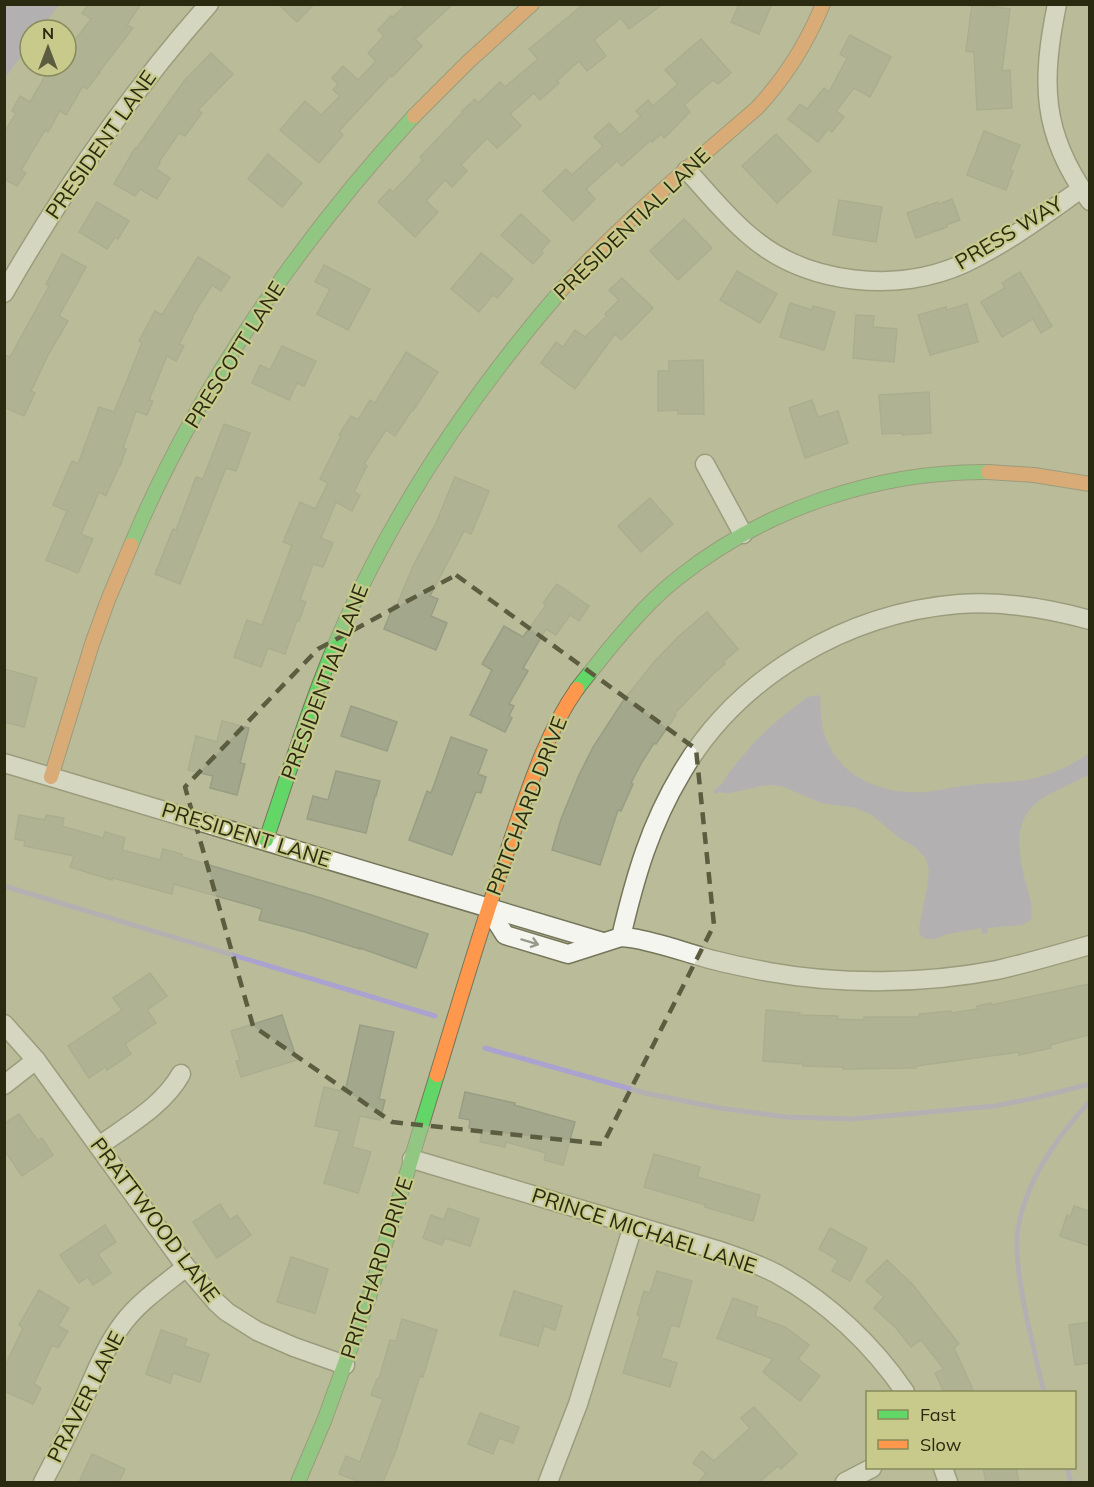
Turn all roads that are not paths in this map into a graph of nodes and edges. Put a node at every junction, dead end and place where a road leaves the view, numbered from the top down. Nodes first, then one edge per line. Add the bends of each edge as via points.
1 (209, 4) edge
2 (532, 4) edge
3 (823, 4) edge
4 (1057, 4) edge
5 (687, 170) junction
6 (1085, 195) edge
7 (4, 293) edge
8 (705, 465) dead end
9 (1089, 484) edge
10 (743, 534) junction
11 (1089, 620) edge
12 (4, 763) edge
13 (51, 777) junction
14 (266, 840) junction
15 (488, 908) junction
16 (612, 940) junction
17 (1089, 945) edge
18 (4, 1024) edge
19 (36, 1060) junction
20 (181, 1074) dead end
21 (4, 1085) edge
22 (99, 1146) junction
23 (412, 1159) junction
24 (633, 1226) junction
25 (186, 1267) junction
26 (345, 1365) junction
27 (904, 1391) edge
28 (868, 1469) edge
29 (43, 1482) edge
30 (298, 1482) edge
31 (548, 1482) edge
32 (845, 1482) edge

1 - 7 street, PRESIDENT LANE via 105,134
2 - 13 street, PRESCOTT LANE via 449,80 371,164 301,251 238,343 151,500 90,650
3 - 5 street, PRESIDENTIAL LANE via 800,52 770,94
4 - 6 street via 1047,65 1050,111 1061,151
5 - 6 street, PRESS WAY via 736,223 765,247 822,273 869,281 909,279 948,270
5 - 14 street, PRESIDENTIAL LANE via 565,285 492,373 418,483 386,537 332,652
8 - 10 street
9 - 10 street, PRITCHARD DRIVE via 1012,474 920,476 828,499
10 - 15 street, PRITCHARD DRIVE via 651,602 565,706 533,778
11 - 16 street via 1018,605 930,608 864,625 789,663 732,708 683,770 650,836
12 - 13 street, PRESIDENT LANE
13 - 14 street, PRESIDENT LANE
14 - 15 street, PRESIDENT LANE
15 - 16 street, PRESIDENT LANE
15 - 23 street, PRITCHARD DRIVE
16 - 17 street, PRESIDENT LANE via 641,939 772,972 878,981 995,970
18 - 19 street, PRATTWOOD LANE
19 - 21 street
19 - 22 street, PRATTWOOD LANE
20 - 22 street via 158,1103
22 - 25 street, PRATTWOOD LANE
23 - 24 street, PRINCE MICHAEL LANE
23 - 26 street, PRITCHARD DRIVE via 386,1249
24 - 27 street, PRINCE MICHAEL LANE via 732,1255 786,1280 846,1325
24 - 31 street via 578,1404
25 - 26 street, PRATTWOOD LANE via 216,1302 249,1326
25 - 29 street, PRAVER LANE via 142,1302 115,1335
26 - 30 street, PRITCHARD DRIVE
28 - 32 street

